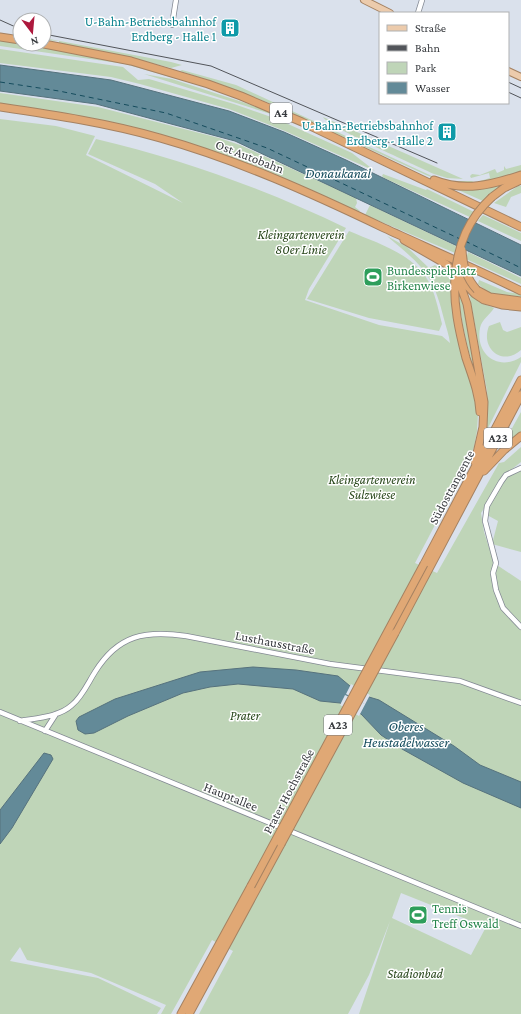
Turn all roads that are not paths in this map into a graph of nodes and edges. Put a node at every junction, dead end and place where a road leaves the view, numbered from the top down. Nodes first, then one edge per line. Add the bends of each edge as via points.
1 (176, 0) edge
2 (364, 0) edge
3 (422, 0) edge
4 (388, 12) edge
5 (418, 12) edge
6 (172, 25) dead end
7 (0, 36) edge
8 (12, 38) edge
9 (52, 46) edge
10 (509, 71) edge
11 (521, 76) edge
12 (0, 107) edge
13 (521, 175) edge
14 (415, 176) junction
15 (521, 180) edge
16 (521, 222) edge
17 (521, 227) edge
18 (401, 235) junction
19 (461, 242) junction
20 (456, 273) junction
21 (521, 291) edge
22 (521, 301) edge
23 (521, 307) edge
24 (521, 380) edge
25 (521, 395) edge
26 (481, 434) junction
27 (521, 436) edge
28 (521, 442) edge
29 (521, 468) edge
30 (472, 472) junction
31 (476, 480) junction
32 (428, 565) junction
33 (521, 627) edge
34 (521, 703) edge
35 (0, 712) edge
36 (56, 714) junction
37 (20, 721) junction
38 (45, 732) junction
39 (521, 926) edge
40 (222, 948) junction
41 (181, 1014) edge
42 (189, 1014) edge

1 - 6 street
2 - 4 main road
3 - 5 street
7 - 8 highway
9 - 14 highway, A4 via 131,61 208,84 290,116
10 - 11 main road
12 - 18 highway, Ost Autobahn via 115,126 202,151 281,180
13 - 14 highway via 483,186 470,187 447,185 419,174
14 - 16 highway
14 - 17 highway, A4
15 - 19 highway, bridge via 492,197 476,214
18 - 20 highway via 405,242 442,261
18 - 21 highway, Ost Autobahn
19 - 22 highway, bridge via 464,269 477,290 490,298
19 - 26 highway, bridge via 454,288 458,324 479,401
20 - 23 highway via 484,300
20 - 26 highway via 466,296 482,385 484,427
24 - 30 highway, Südosttangente / A23
25 - 31 highway, Südosttangente / A23
26 - 30 highway
27 - 31 highway via 496,457
28 - 31 highway
29 - 33 street via 506,475 489,502 485,515 496,563 493,573 498,597 508,614
30 - 32 highway, Südosttangente / A23
31 - 32 highway, Südosttangente / A23
32 - 40 highway, Prater Hochstraße / A23, bridge
34 - 36 street, Lusthausstraße via 460,680 330,664 165,633 149,633 136,636 117,646 102,660 73,705
35 - 37 street, Hauptallee
36 - 37 street, Lusthausstraße
36 - 38 street, Lusthausstraße
37 - 38 street, Hauptallee
38 - 39 street, Hauptallee
40 - 41 highway, A23
40 - 42 highway, A23

